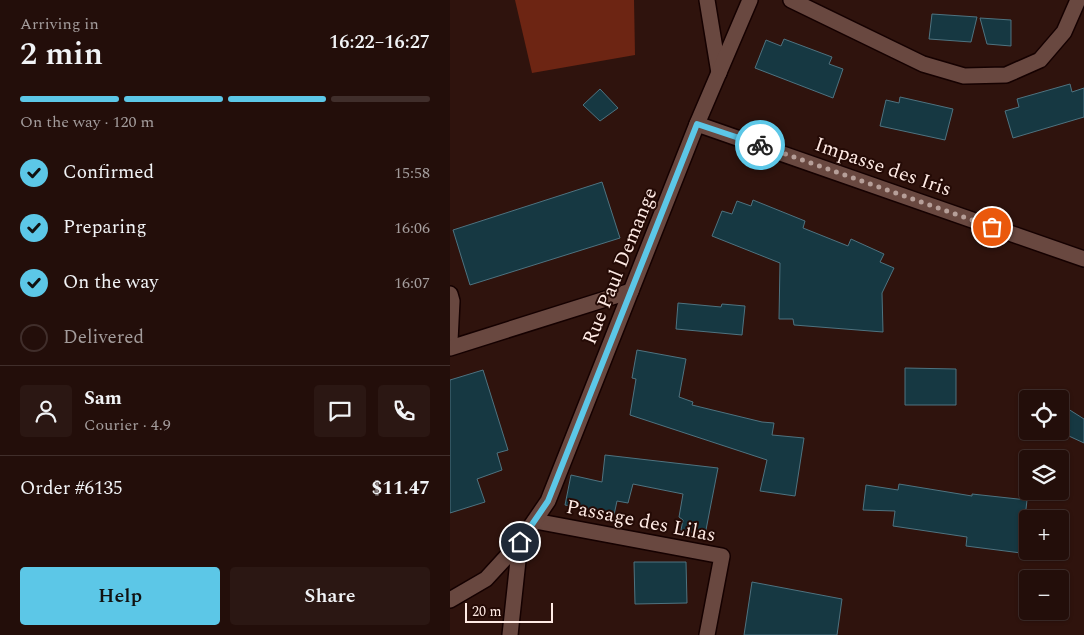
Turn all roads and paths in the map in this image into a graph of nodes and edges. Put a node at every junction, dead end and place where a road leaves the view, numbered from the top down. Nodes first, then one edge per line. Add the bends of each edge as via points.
1 (708, 0) edge
2 (750, 0) edge
3 (791, 0) edge
4 (1078, 0) edge
5 (719, 73) junction
6 (697, 124) junction
7 (1084, 259) edge
8 (631, 291) junction
9 (450, 294) edge
10 (450, 341) edge
11 (450, 348) edge
12 (535, 521) junction
13 (520, 542) junction
14 (450, 600) edge
15 (510, 635) edge
16 (707, 635) edge

1 - 5 street
2 - 5 street, Rue Paul Demange
3 - 4 street via 923,64 964,76 1006,75 1040,60 1064,32
5 - 6 street, Rue Paul Demange
6 - 7 street, Impasse des Iris
6 - 8 street, Rue Paul Demange
8 - 11 street
8 - 12 street, Rue Paul Demange via 548,501
9 - 10 street
12 - 13 street, Rue Paul Demange
12 - 16 street, Passage des Lilas via 722,556
13 - 14 street, Rue Paul Demange via 486,579
13 - 15 street, Rue Paul Demange

